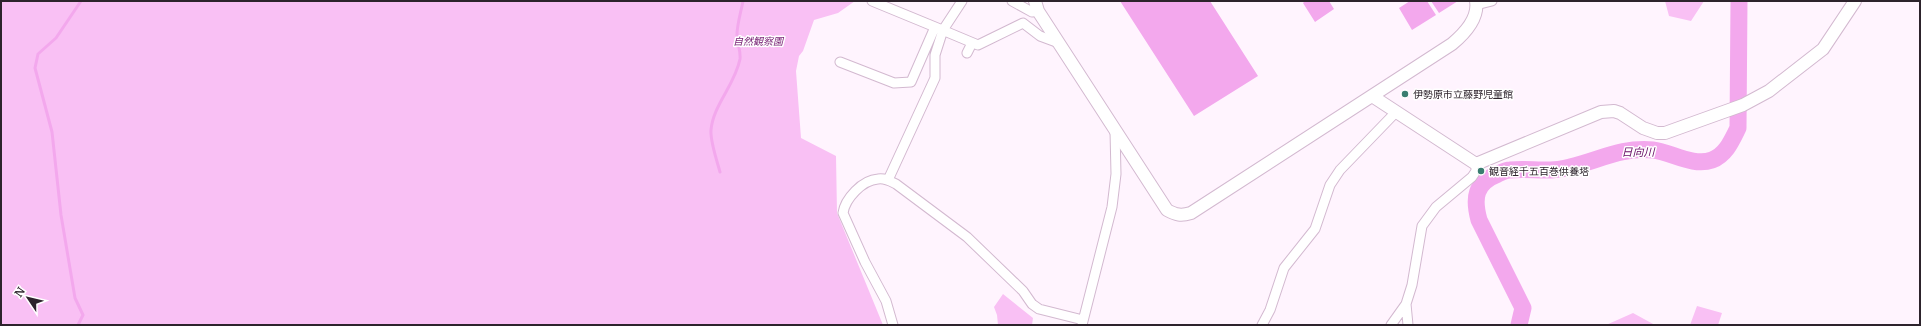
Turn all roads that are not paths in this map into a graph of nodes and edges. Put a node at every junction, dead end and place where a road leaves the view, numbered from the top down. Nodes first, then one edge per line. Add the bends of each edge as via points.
1 (872, 1) edge
2 (962, 1) edge
3 (1012, 1) edge
4 (1492, 1) edge
5 (1855, 1) edge
6 (1476, 3) edge
7 (1037, 6) edge
8 (940, 29) junction
9 (972, 43) junction
10 (1059, 43) junction
11 (967, 52) dead end
12 (840, 62) dead end
13 (1372, 96) junction
14 (1396, 112) junction
15 (1115, 131) junction
16 (1476, 164) junction
17 (888, 180) junction
18 (1406, 304) junction
19 (1083, 322) edge
20 (893, 325) edge
21 (1262, 325) edge
22 (1391, 325) edge
23 (1408, 325) edge

1 - 8 street
2 - 17 street via 940,37 935,55 935,78
3 - 7 street via 1032,12
4 - 6 street
5 - 16 street via 1823,49 1769,91 1743,105 1671,132 1657,133 1643,128 1620,113 1601,112
6 - 13 street via 1474,17 1457,40
7 - 10 street
8 - 9 street
8 - 12 street via 911,82 894,83
9 - 10 street via 978,45 1024,23 1040,36
9 - 11 street
10 - 15 street
13 - 14 street
13 - 15 street via 1191,213 1183,215 1167,210
14 - 16 street
14 - 21 street via 1333,180 1315,229 1284,268 1270,310
15 - 19 street via 1116,174 1112,207
16 - 18 street via 1476,171 1472,177 1436,207 1422,226 1412,285
17 - 19 street via 967,237 1038,309
17 - 20 street via 874,179 862,187 848,199 843,213 886,301
18 - 22 street
18 - 23 street

